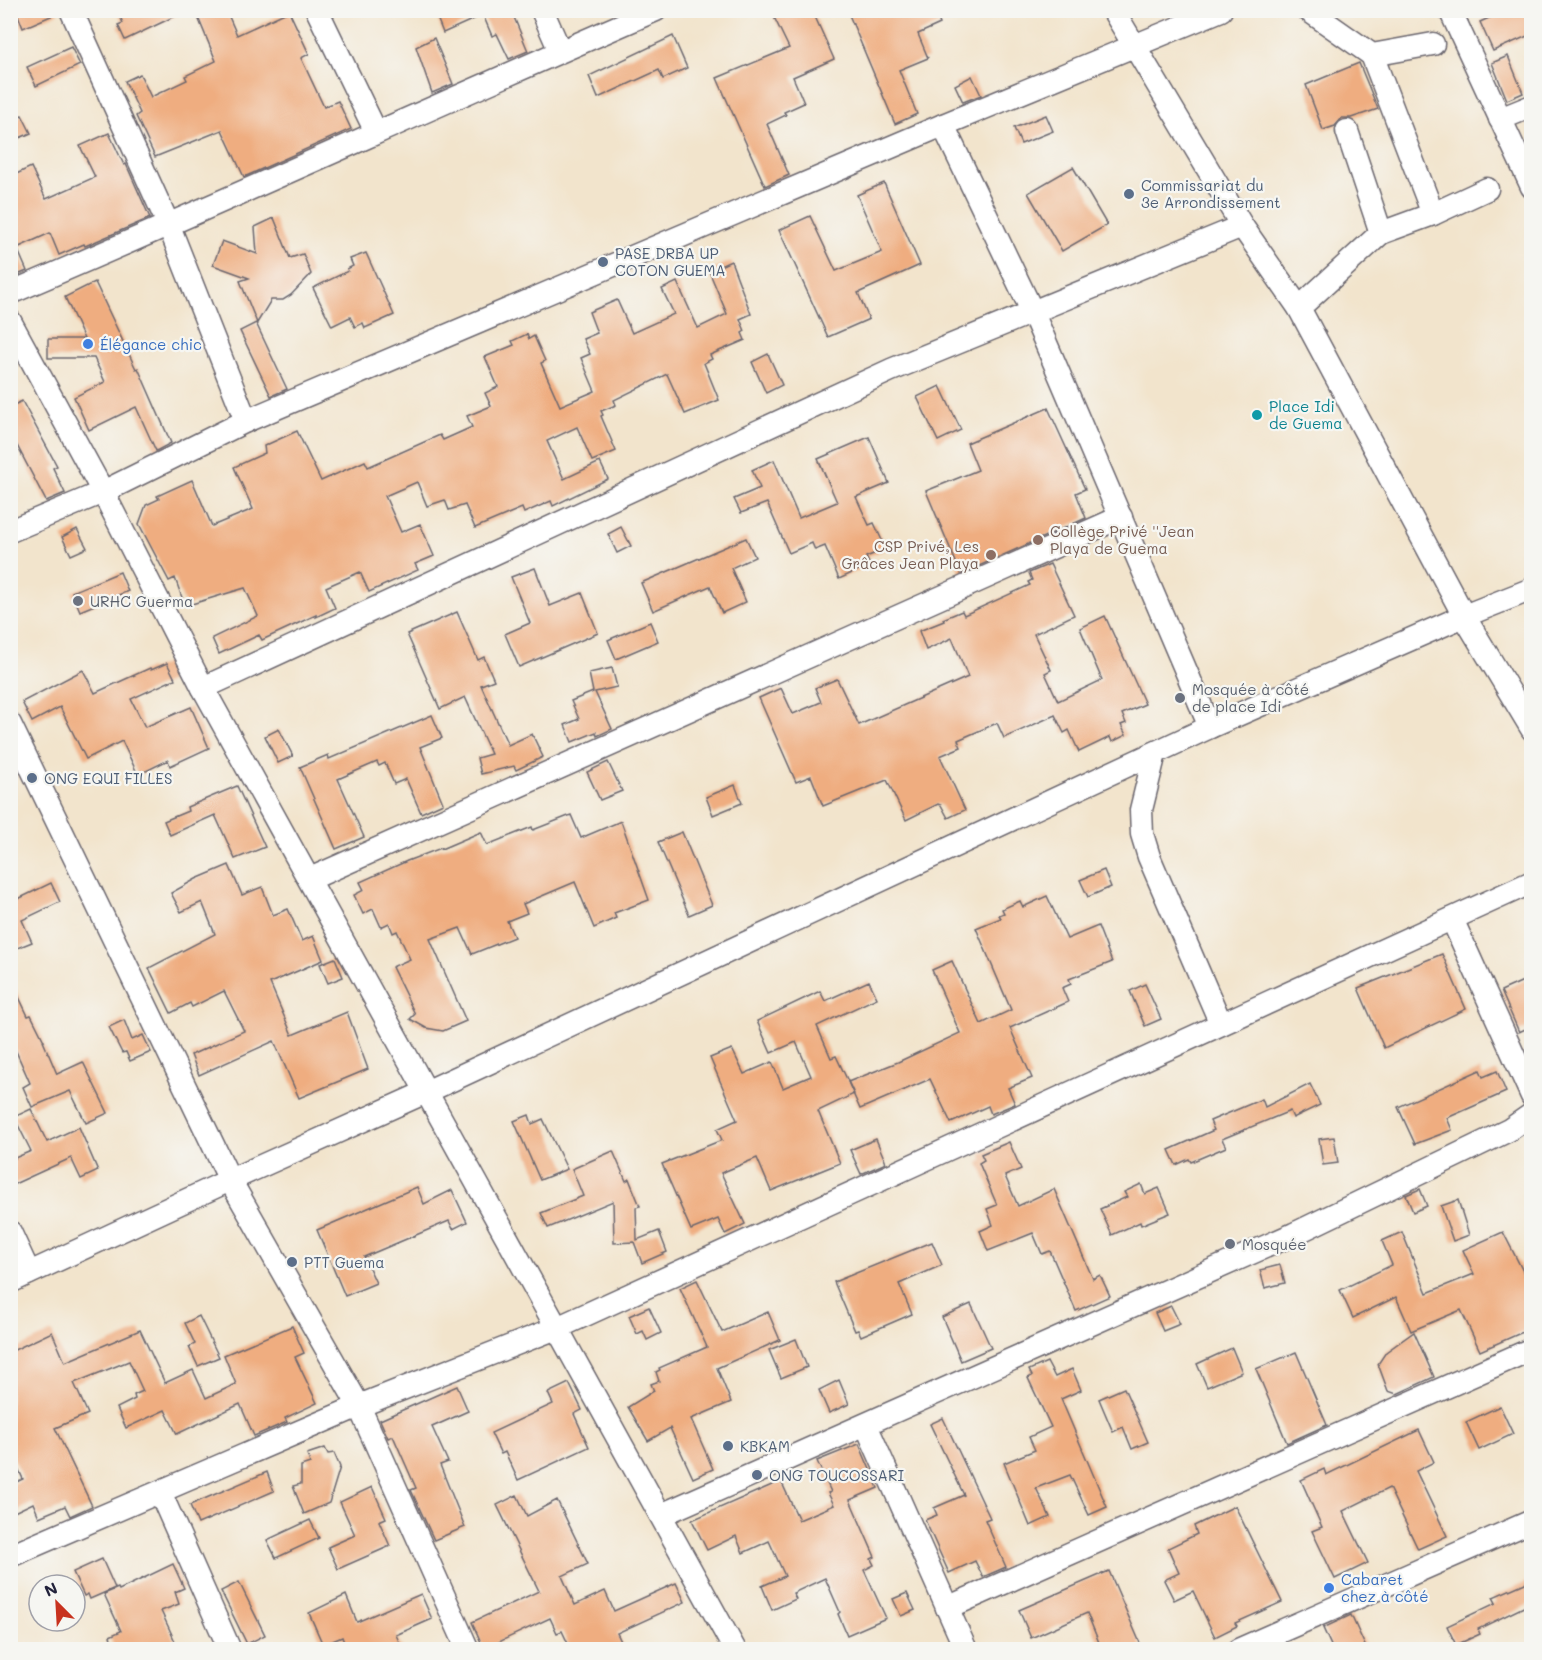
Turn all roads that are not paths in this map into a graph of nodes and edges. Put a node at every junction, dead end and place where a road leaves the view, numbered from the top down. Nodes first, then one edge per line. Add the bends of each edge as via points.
1 (71, 10) edge
2 (317, 10) edge
3 (542, 10) edge
4 (656, 10) edge
5 (1113, 10) edge
6 (1221, 10) edge
7 (1308, 10) edge
8 (1450, 10) edge
9 (1433, 44) dead end
10 (1134, 46) junction
11 (560, 51) junction
12 (1372, 55) junction
13 (1532, 106) edge
14 (1500, 119) junction
15 (943, 125) junction
16 (1347, 131) dead end
17 (376, 132) junction
18 (1532, 187) edge
19 (1487, 189) dead end
20 (1433, 213) junction
21 (169, 226) junction
22 (1242, 226) junction
23 (1381, 233) junction
24 (10, 293) edge
25 (1299, 308) junction
26 (1033, 312) junction
27 (10, 321) edge
28 (246, 421) junction
29 (103, 492) junction
30 (1121, 517) junction
31 (10, 531) edge
32 (1532, 589) edge
33 (1464, 616) junction
34 (203, 688) junction
35 (10, 724) edge
36 (1210, 727) junction
37 (1532, 729) edge
38 (1155, 753) junction
39 (310, 879) junction
40 (1532, 882) edge
41 (1452, 919) junction
42 (1221, 1024) junction
43 (426, 1092) junction
44 (1532, 1096) edge
45 (1532, 1114) edge
46 (230, 1180) junction
47 (10, 1232) edge
48 (20, 1278) edge
49 (559, 1328) junction
50 (1532, 1349) edge
51 (359, 1406) junction
52 (866, 1425) junction
53 (160, 1492) junction
54 (661, 1515) junction
55 (1532, 1521) edge
56 (10, 1556) edge
57 (947, 1608) junction
58 (230, 1650) edge
59 (468, 1650) edge
60 (735, 1650) edge
61 (966, 1650) edge
62 (1238, 1650) edge

1 - 21 street
2 - 17 street
3 - 11 street
4 - 11 street
5 - 10 street
6 - 10 street
7 - 12 street
8 - 14 street
9 - 12 street
10 - 15 street
10 - 22 street
11 - 17 street
12 - 20 street
13 - 14 street
14 - 18 street
15 - 26 street
15 - 28 street
16 - 23 street
17 - 21 street
19 - 20 street
20 - 23 street
21 - 24 street
21 - 28 street
22 - 25 street
22 - 26 street
23 - 25 street
25 - 33 street
26 - 30 street
26 - 34 street via 880,375
27 - 29 street
28 - 29 street
29 - 31 street
29 - 34 street
30 - 36 street
30 - 39 street
32 - 33 street
33 - 36 street
33 - 37 street
34 - 39 street
35 - 46 street
36 - 38 street
38 - 42 street via 1141,810 1142,834
38 - 43 street
39 - 43 street
40 - 41 street
41 - 42 street
41 - 44 street
42 - 49 street
43 - 46 street
43 - 49 street
45 - 52 street via 1509,1130 1294,1234
46 - 48 street
46 - 51 street
47 - 48 street
49 - 51 street
49 - 54 street
50 - 57 street
51 - 53 street
51 - 59 street
52 - 54 street
52 - 57 street
53 - 56 street
53 - 58 street
54 - 60 street
55 - 62 street
57 - 61 street

